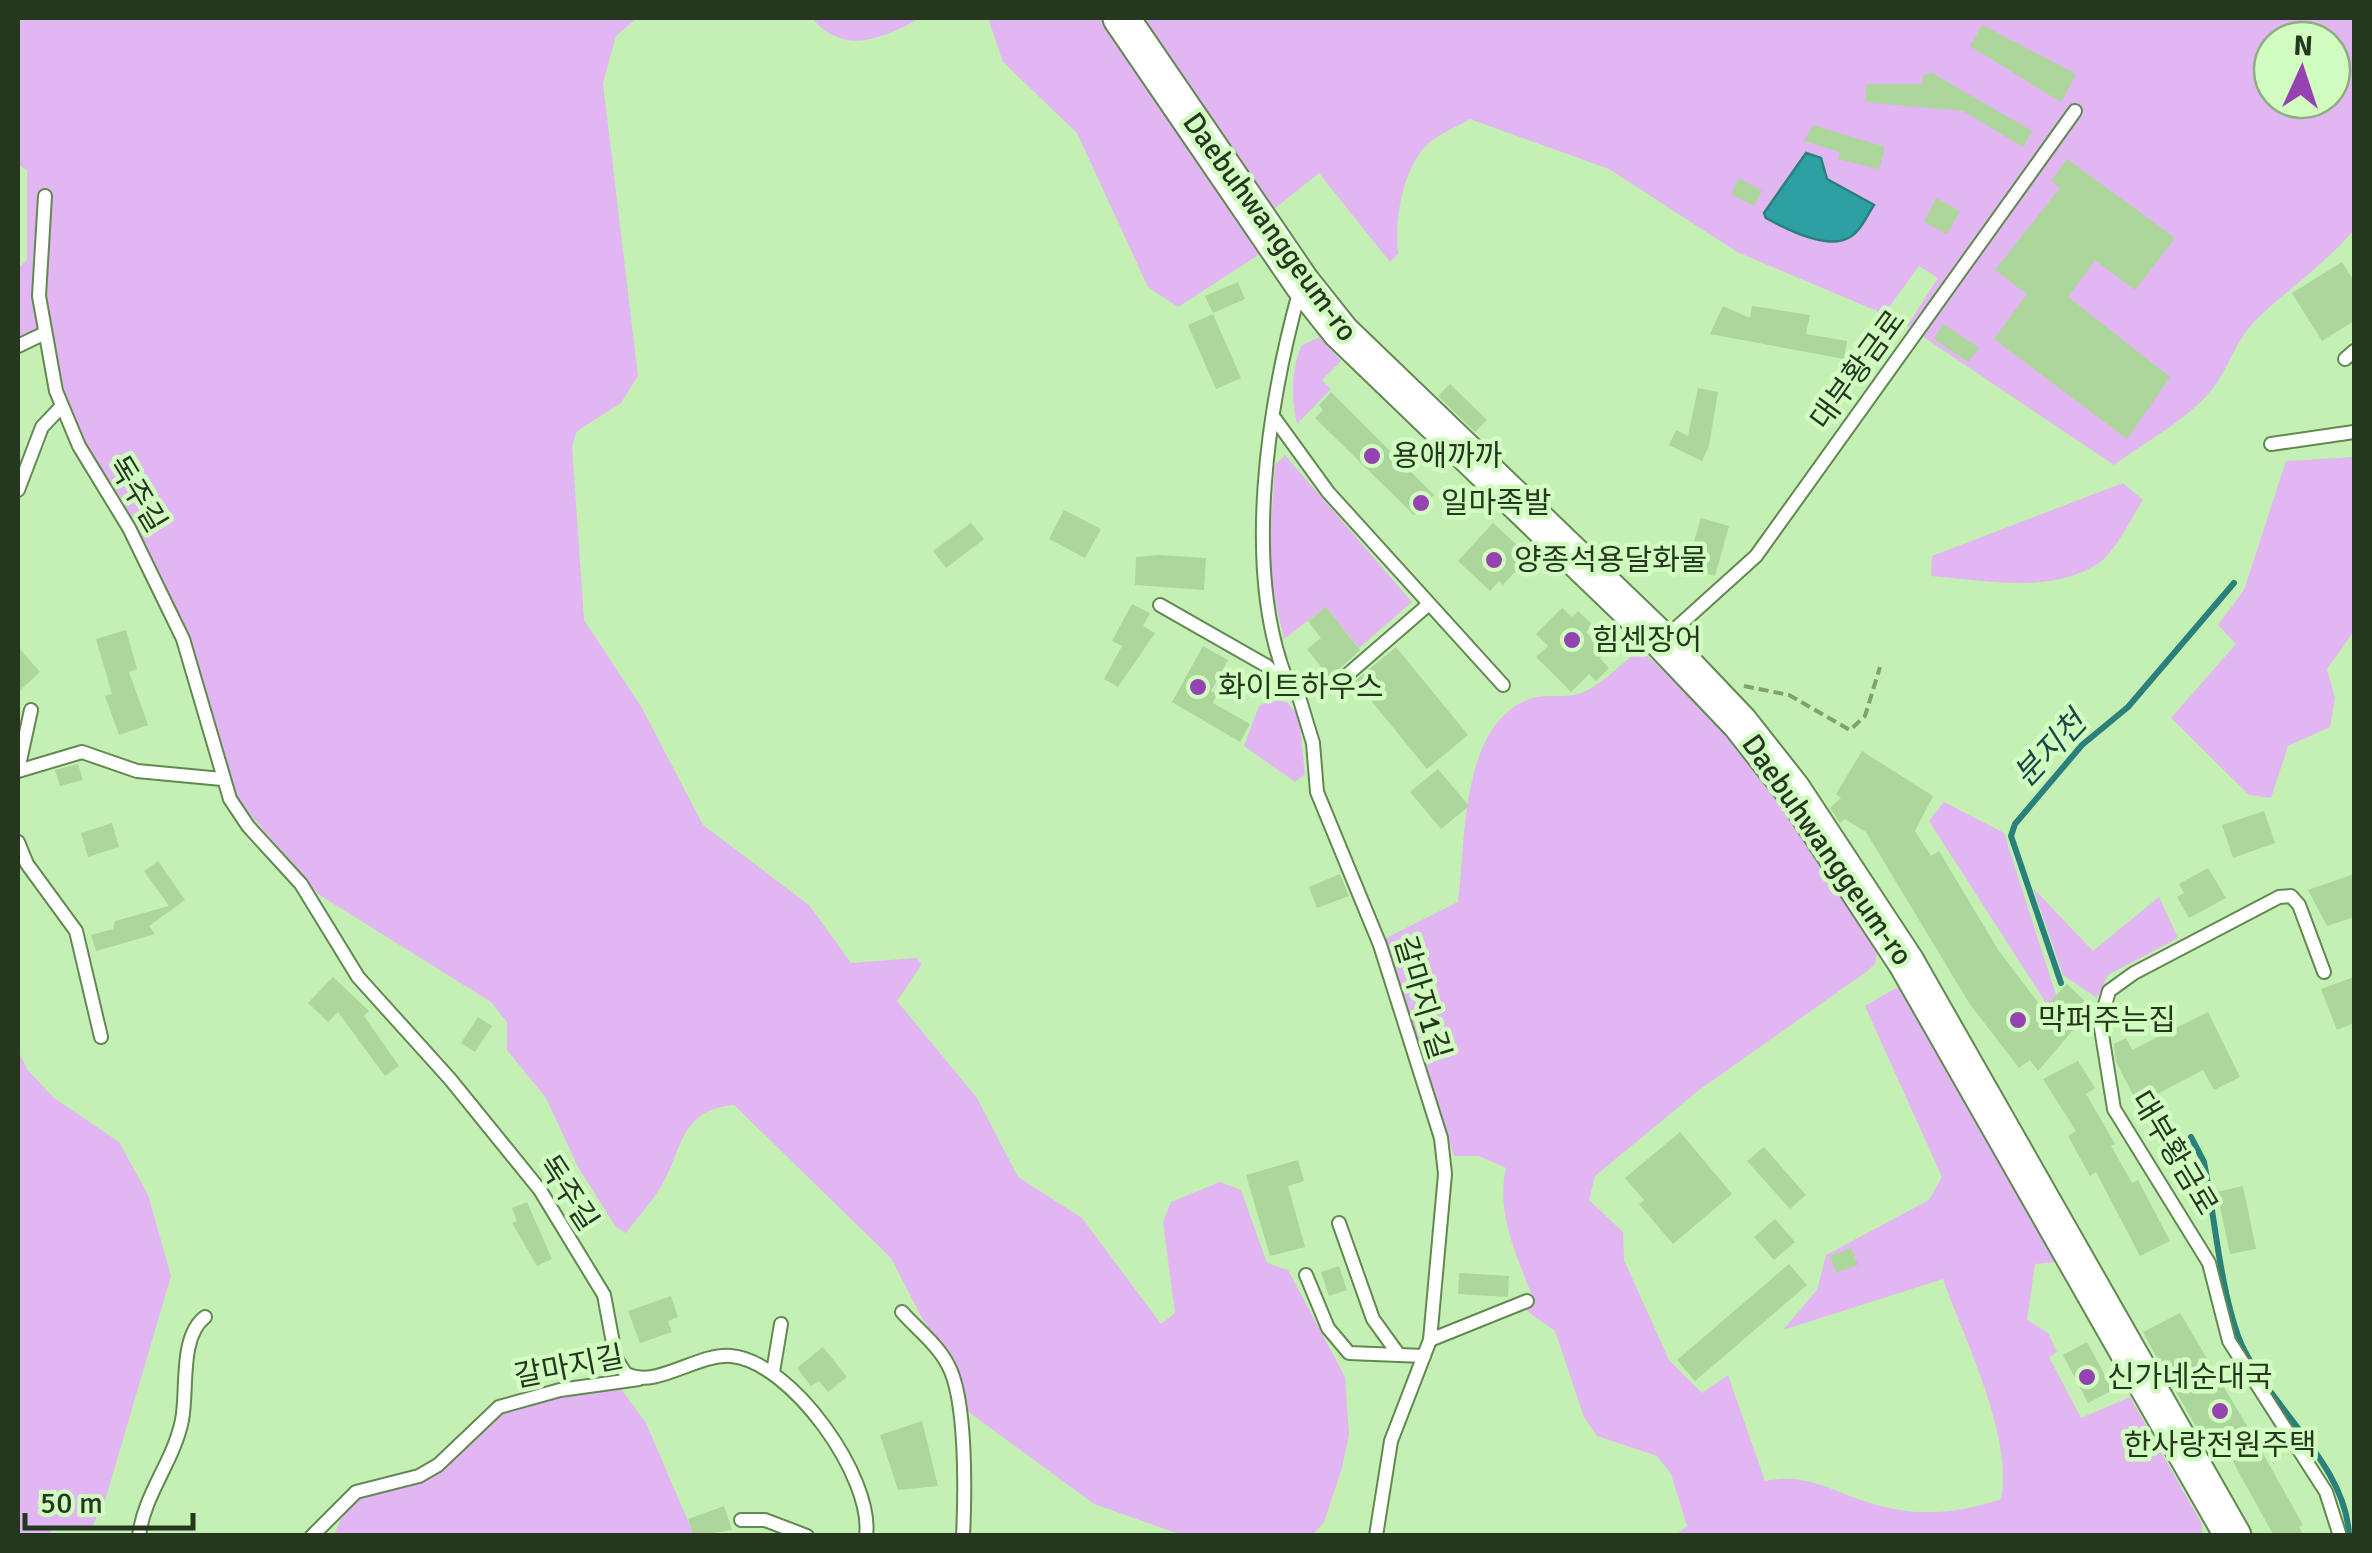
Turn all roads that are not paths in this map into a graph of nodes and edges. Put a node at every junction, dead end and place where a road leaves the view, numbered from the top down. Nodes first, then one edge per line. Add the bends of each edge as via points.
1 (1122, 18) edge
2 (2075, 111) dead end
3 (45, 196) dead end
4 (1302, 283) junction
5 (43, 334) junction
6 (18, 346) edge
7 (61, 407) junction
8 (1275, 418) junction
9 (2354, 432) edge
10 (2271, 444) dead end
11 (18, 490) edge
12 (1430, 604) junction
13 (1160, 605) dead end
14 (1662, 640) junction
15 (1340, 682) dead end
16 (1288, 684) junction
17 (1503, 685) dead end
18 (31, 710) dead end
19 (18, 771) edge
20 (222, 779) junction
21 (18, 842) edge
22 (2324, 972) dead end
23 (101, 1037) dead end
24 (1338, 1223) dead end
25 (1306, 1275) dead end
26 (1527, 1301) dead end
27 (902, 1312) dead end
28 (206, 1317) dead end
29 (782, 1324) dead end
30 (1430, 1340) junction
31 (1399, 1355) junction
32 (1424, 1356) junction
33 (773, 1372) junction
34 (643, 1378) junction
35 (741, 1520) dead end
36 (139, 1536) edge
37 (312, 1536) edge
38 (807, 1536) edge
39 (866, 1536) edge
40 (963, 1536) edge
41 (1376, 1536) edge
42 (2233, 1536) edge
43 (2340, 1536) edge

1 - 4 main road, Daebuhwanggeum-ro
2 - 14 lane, 대부황금로 via 1756,556
3 - 5 lane, 독주길 via 38,272
4 - 8 lane, 갈마지1길
4 - 14 main road, Daebuhwanggeum-ro via 1372,366
5 - 6 lane
5 - 7 lane, 독주길
7 - 11 lane via 42,427
7 - 20 lane, 독주길 via 183,639
8 - 12 lane via 1305,464
8 - 16 lane, 갈마지1길 via 1260,567
9 - 10 lane
12 - 15 lane
12 - 17 lane
13 - 16 lane, 갈마지1길
14 - 42 main road, Daebuhwanggeum-ro via 1792,788 1906,962
16 - 30 lane, 갈마지1길 via 1309,725 1317,792 1380,945 1442,1138 1445,1174
18 - 19 lane
19 - 20 lane via 82,752 138,771
20 - 34 lane, 독주길 via 239,815 301,884 358,977 532,1178 604,1295 616,1359 626,1374
21 - 23 lane via 76,931
22 - 43 lane, 대부황금로 via 2300,904 2279,896 2134,973 2109,992 2100,1022 2114,1109 2210,1263 2229,1341 2326,1492
24 - 31 lane via 1373,1319
25 - 31 lane via 1328,1328 1348,1353
26 - 30 lane
27 - 40 lane via 953,1375
28 - 36 lane via 190,1346 179,1437
29 - 33 lane
30 - 32 lane, 갈마지1길
31 - 32 lane
32 - 41 lane, 갈마지1길 via 1391,1441
33 - 34 lane via 752,1360 719,1356
33 - 39 lane via 848,1467 866,1500
34 - 37 lane, 갈마지길 via 499,1407 438,1464 419,1476 356,1492
35 - 38 lane via 765,1520

